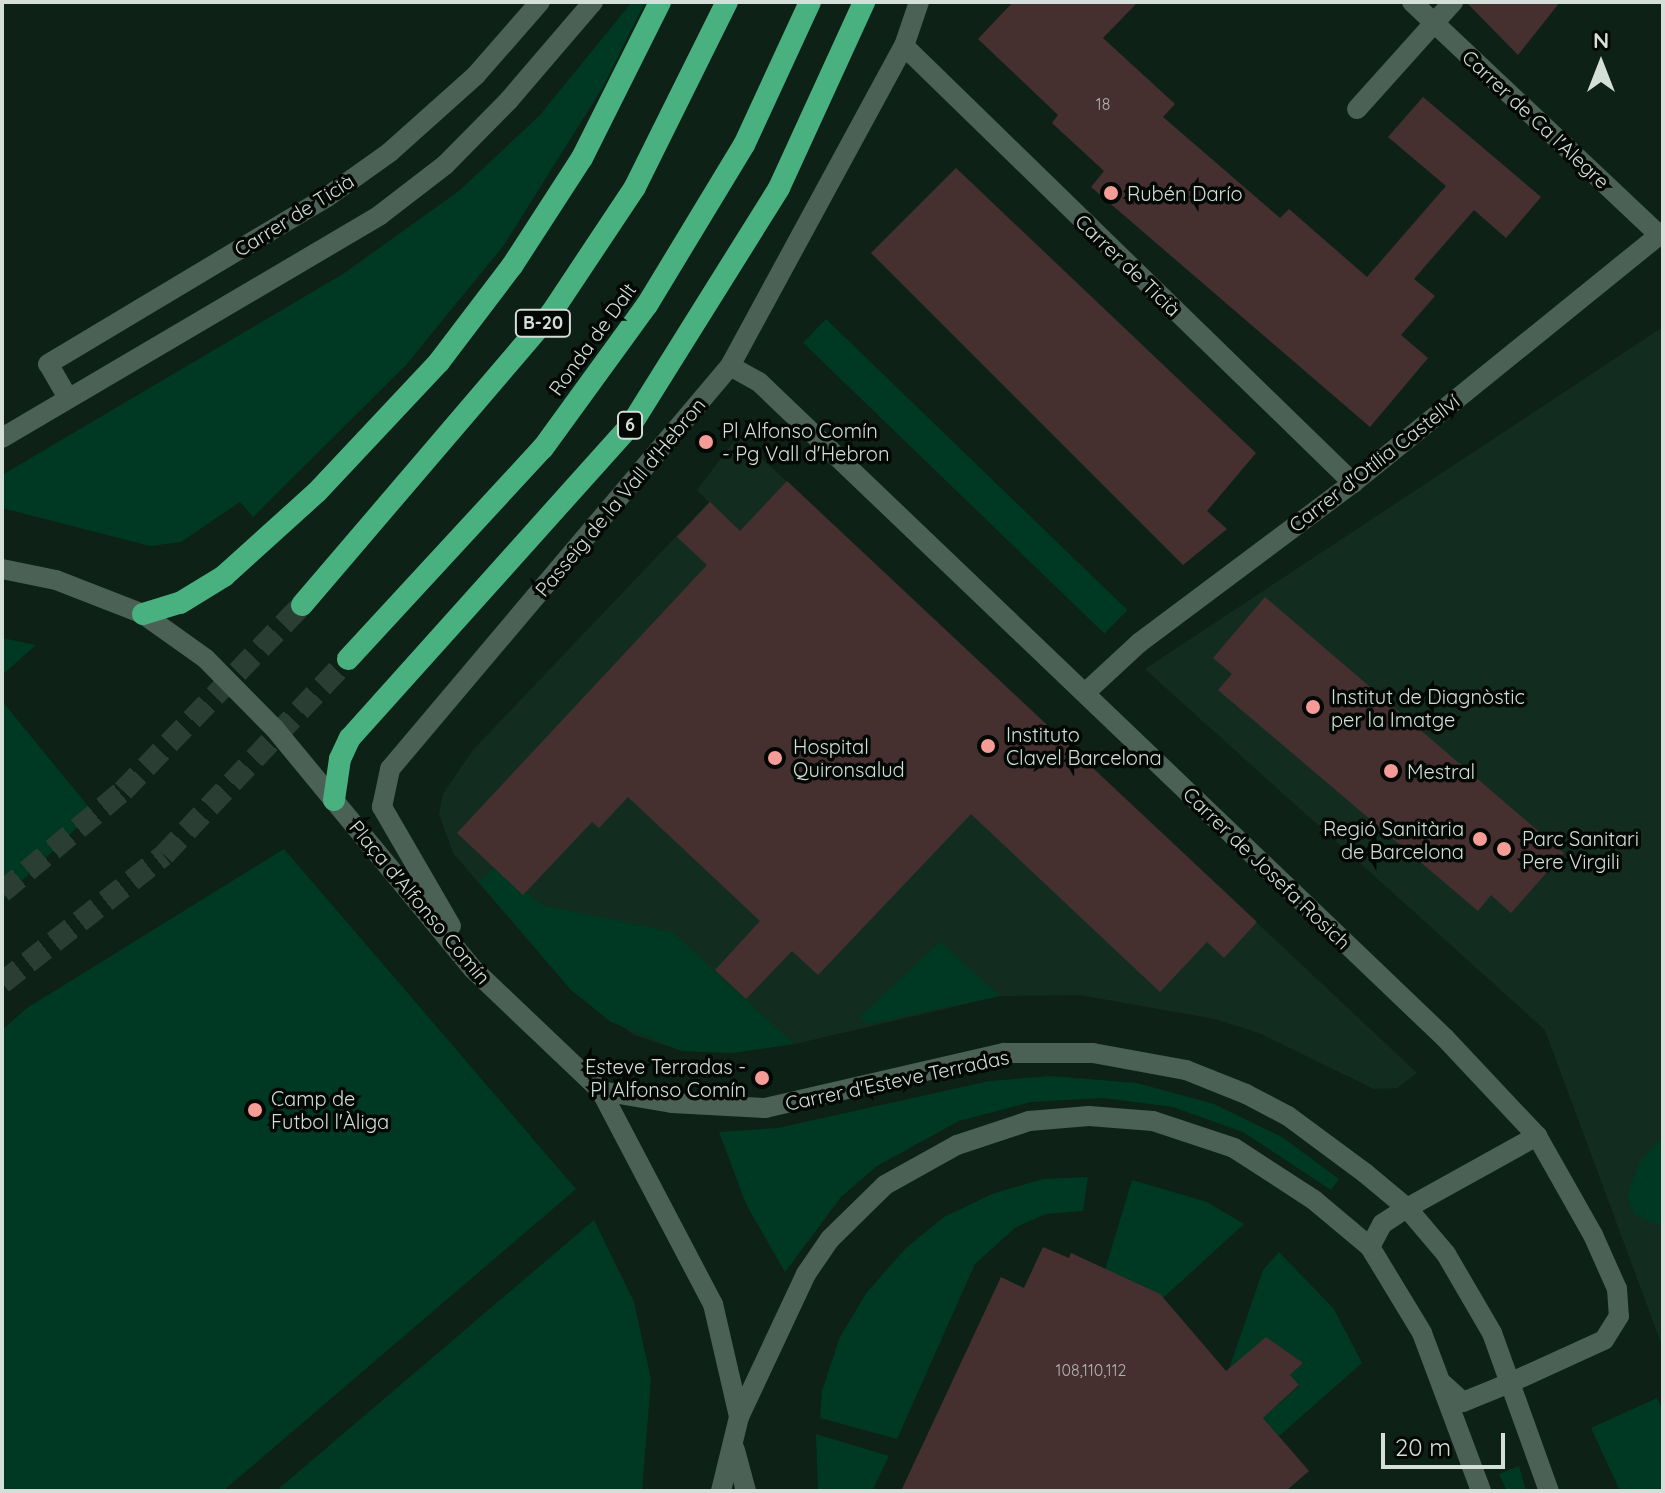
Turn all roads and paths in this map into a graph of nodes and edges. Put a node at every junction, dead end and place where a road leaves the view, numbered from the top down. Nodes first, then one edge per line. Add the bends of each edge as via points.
1 (540, 2) edge
2 (593, 2) edge
3 (660, 2) edge
4 (727, 2) edge
5 (810, 2) edge
6 (864, 2) edge
7 (919, 2) edge
8 (1412, 2) edge
9 (1453, 2) edge
10 (1434, 23) junction
11 (904, 46) junction
12 (1357, 109) dead end
13 (1661, 234) edge
14 (730, 366) junction
15 (68, 398) junction
16 (2, 438) edge
17 (1353, 483) junction
18 (2, 569) edge
19 (302, 605) tunnel mouth
20 (143, 614) junction
21 (348, 659) tunnel mouth
22 (1085, 693) junction
23 (334, 800) junction
24 (473, 969) junction
25 (601, 1091) junction
26 (1537, 1136) junction
27 (1407, 1208) junction
28 (1370, 1247) junction
29 (1512, 1382) junction
30 (1443, 1384) junction
31 (739, 1417) junction
32 (735, 1450) junction
33 (721, 1491) edge
34 (746, 1491) edge
35 (1481, 1491) edge
36 (1549, 1491) edge

1 - 15 street, Carrer de Ticià via 476,75 377,161 327,197 48,364
2 - 15 street via 466,143 380,215
3 - 20 highway via 582,158 512,266 439,362 317,492 224,576 180,603
4 - 19 highway, B-20 via 635,187 552,312
5 - 21 highway, Ronda de Dalt via 744,145 647,305 543,448
6 - 23 highway, 6 via 779,188 631,425 350,738 340,759
7 - 11 street, Passeig de la Vall d'Hebron
8 - 10 street, Carrer de Ca l'Alegre
9 - 10 street
10 - 12 street
10 - 13 street, Carrer de Ca l'Alegre
11 - 14 street, Passeig de la Vall d'Hebron
11 - 17 street, Carrer de Ticià
13 - 17 street, Carrer d'Otília Castellví
14 - 22 street, Carrer de Josefa Rosich via 759,382
14 - 24 street, Passeig de la Vall d'Hebron via 390,769 382,807
15 - 16 street
17 - 22 street, Carrer d'Otília Castellví via 1139,643
18 - 20 street, Plaça d'Alfonso Comín via 56,580
20 - 23 street, Plaça d'Alfonso Comín via 206,659
22 - 26 street, Carrer de Josefa Rosich via 1445,1038
23 - 24 street, Plaça d'Alfonso Comín
24 - 25 street, Plaça d'Alfonso Comín
25 - 27 street, Carrer d'Esteve Terradas via 672,1103 765,1108 1004,1053 1122,1057 1186,1070 1288,1116
25 - 31 street, Plaça d'Alfonso Comín via 713,1304
26 - 27 street
26 - 29 street, Carrer de Josefa Rosich via 1617,1289 1616,1326 1604,1340
27 - 28 street via 1382,1224
27 - 29 street, Carrer d'Esteve Terradas via 1460,1274
28 - 30 street via 1410,1309
28 - 31 street via 1282,1177 1209,1137 1153,1121 1089,1116 1017,1124 914,1165 859,1209 806,1274
29 - 30 street via 1463,1402
29 - 36 street, Carrer d'Esteve Terradas
30 - 35 street
31 - 32 street, Plaça d'Alfonso Comín
32 - 33 street, Plaça d'Alfonso Comín
32 - 34 street

